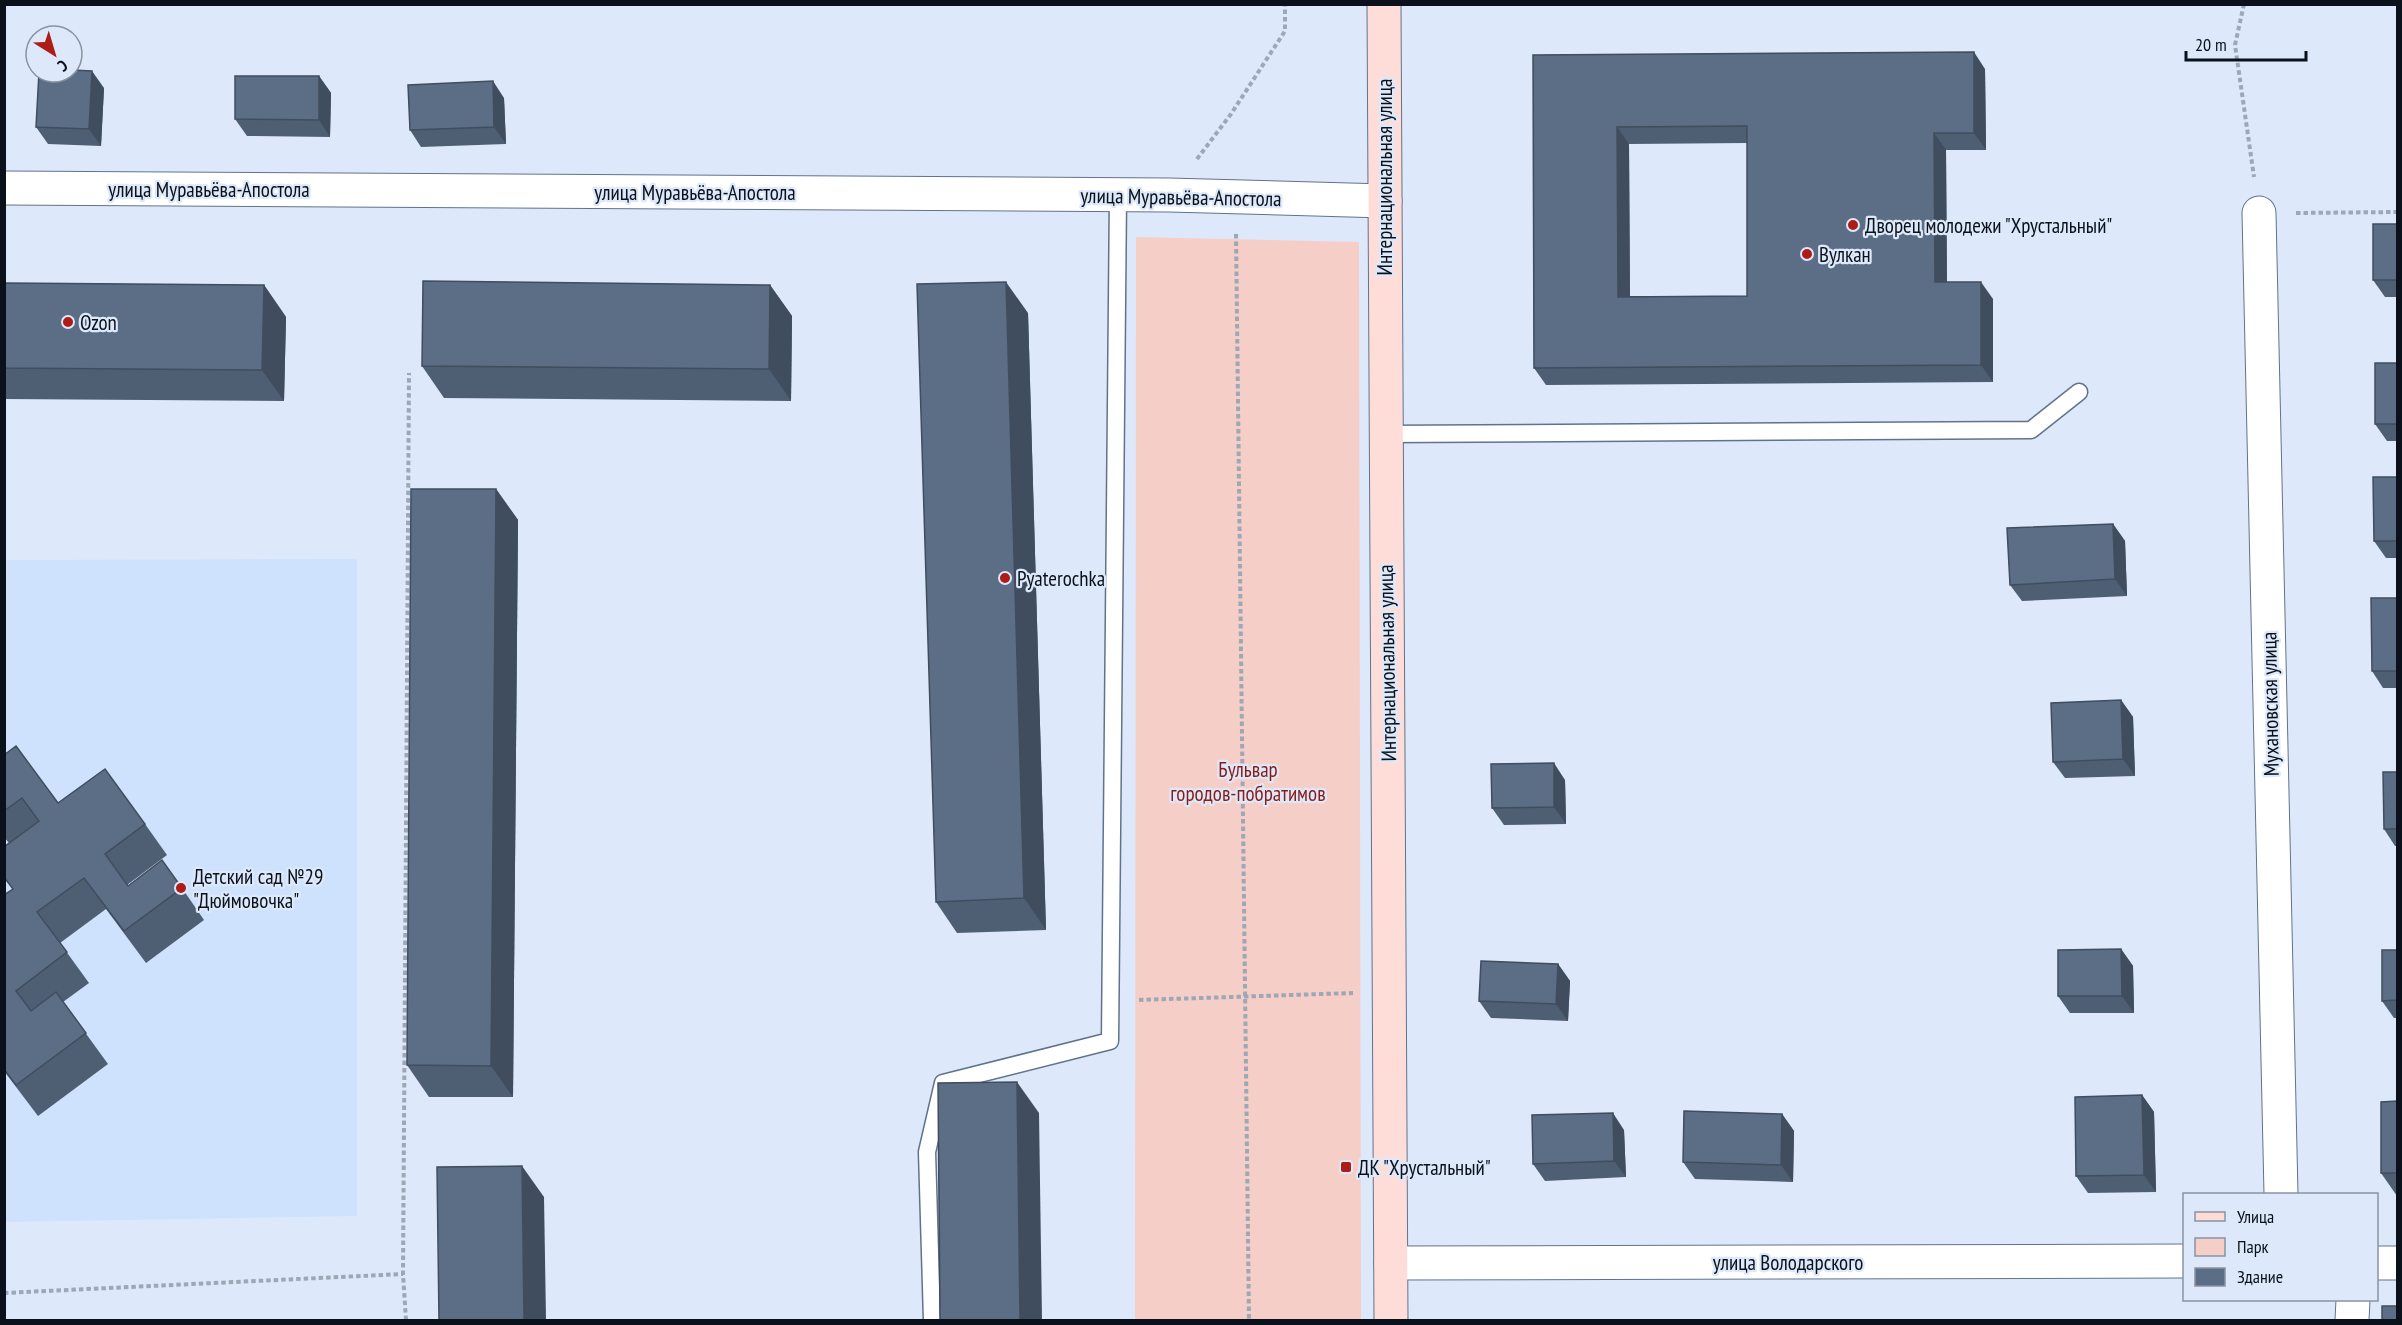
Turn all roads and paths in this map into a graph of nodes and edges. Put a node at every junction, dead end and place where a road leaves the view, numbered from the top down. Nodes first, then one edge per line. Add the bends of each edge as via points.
1 (1285, 4) edge
2 (1384, 4) edge
3 (2244, 4) edge
4 (4, 188) edge
5 (1118, 195) junction
6 (1168, 195) junction
7 (1236, 197) junction
8 (1384, 201) junction
9 (2397, 212) edge
10 (2259, 213) junction
11 (409, 374) dead end
12 (2079, 392) dead end
13 (1385, 434) junction
14 (1390, 992) junction
15 (1245, 996) junction
16 (1110, 1001) junction
17 (2281, 1193) edge
18 (2183, 1261) edge
19 (1391, 1263) junction
20 (2378, 1263) edge
21 (2397, 1263) edge
22 (403, 1274) junction
23 (4, 1293) edge
24 (2353, 1301) edge
25 (406, 1320) edge
26 (932, 1320) edge
27 (1249, 1320) edge
28 (1391, 1320) edge
29 (2352, 1320) edge

1 - 6 path via 1285,31 1231,114
2 - 8 main road, Интернациональная улица
3 - 10 path via 2235,45
4 - 5 street, улица Муравьёва-Апостола
5 - 6 street, улица Муравьёва-Апостола
5 - 16 lane
6 - 7 street, улица Муравьёва-Апостола
7 - 8 street, улица Муравьёва-Апостола
7 - 15 path
8 - 13 main road, Интернациональная улица
9 - 10 path
10 - 17 street, Мухановская улица
11 - 22 path
12 - 13 lane via 2031,430
13 - 14 main road, Интернациональная улица
14 - 15 path
14 - 19 main road, Интернациональная улица
15 - 16 path
15 - 27 path
16 - 26 lane via 1110,1041 944,1083 927,1152
18 - 19 street, улица Володарского
19 - 28 main road, Интернациональная улица
20 - 21 street
22 - 23 path
22 - 25 path
24 - 29 street

